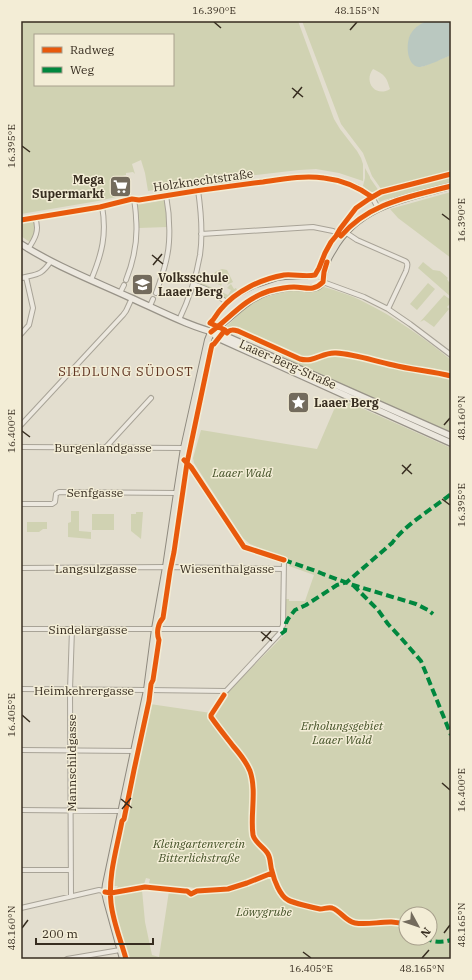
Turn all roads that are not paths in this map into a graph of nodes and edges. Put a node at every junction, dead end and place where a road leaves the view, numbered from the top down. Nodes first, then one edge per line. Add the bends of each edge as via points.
1 (451, 186) edge
2 (198, 190) junction
3 (166, 195) junction
4 (134, 199) junction
5 (102, 206) junction
6 (378, 208) junction
7 (35, 218) junction
8 (21, 220) edge
9 (201, 234) junction
10 (344, 234) junction
11 (21, 244) edge
12 (28, 249) junction
13 (51, 261) junction
14 (324, 272) junction
15 (26, 277) junction
16 (21, 278) edge
17 (91, 280) junction
18 (126, 280) dead end
19 (309, 282) junction
20 (323, 282) junction
21 (193, 284) junction
22 (124, 285) dead end
23 (120, 293) junction
24 (156, 293) dead end
25 (132, 298) junction
26 (154, 298) dead end
27 (150, 306) junction
28 (231, 306) junction
29 (388, 309) junction
30 (179, 320) junction
31 (212, 332) junction
32 (21, 334) edge
33 (451, 355) edge
34 (151, 398) dead end
35 (21, 425) edge
36 (451, 436) edge
37 (451, 443) edge
38 (21, 447) edge
39 (106, 447) junction
40 (184, 448) junction
41 (183, 459) junction
42 (177, 493) junction
43 (21, 504) edge
44 (21, 568) edge
45 (168, 568) junction
46 (284, 568) junction
47 (21, 629) edge
48 (72, 629) junction
49 (155, 629) junction
50 (281, 629) junction
51 (21, 690) edge
52 (70, 690) junction
53 (147, 690) junction
54 (21, 750) edge
55 (71, 750) junction
56 (134, 751) junction
57 (21, 810) edge
58 (71, 810) junction
59 (121, 811) junction
60 (21, 870) edge
61 (71, 870) junction
62 (185, 891) dead end
63 (105, 892) junction
64 (71, 896) junction
65 (21, 908) edge
66 (120, 950) junction
67 (67, 959) edge
68 (123, 959) edge

1 - 6 main road
2 - 3 street, Holzknechtstraße
2 - 6 street, Holzknechtstraße via 293,178 325,178 361,190 375,201
2 - 9 street
3 - 4 street, Holzknechtstraße
3 - 24 street via 169,243
4 - 5 street, Holzknechtstraße
4 - 18 street via 136,241
5 - 7 street, Holzknechtstraße
5 - 17 street via 103,248
6 - 10 main road via 358,220
7 - 8 street, Holzknechtstraße
7 - 12 street via 37,232
9 - 10 street via 313,227
9 - 21 street via 200,254
10 - 14 main road via 331,254
10 - 29 street via 407,263 406,271
11 - 12 main road, Laaer-Berg-Straße
12 - 13 main road, Laaer-Berg-Straße
13 - 15 street via 44,271
13 - 17 main road, Laaer-Berg-Straße
14 - 19 main road
14 - 20 main road
15 - 16 street
15 - 32 street via 33,308 29,325
17 - 23 main road, Laaer-Berg-Straße
19 - 20 street
19 - 28 main road via 286,282 267,287
20 - 29 street via 364,296
20 - 31 main road via 318,287 287,287 261,294 238,308
21 - 28 street via 215,293
21 - 30 street
22 - 23 street
23 - 25 main road, Laaer-Berg-Straße
25 - 27 main road, Laaer-Berg-Straße
25 - 35 street via 123,315
26 - 27 street
27 - 30 main road, Laaer-Berg-Straße
28 - 31 main road
29 - 33 street
30 - 31 main road, Laaer-Berg-Straße
31 - 36 main road, Laaer-Berg-Straße
31 - 37 main road, Laaer-Berg-Straße via 218,338
31 - 40 main road via 207,343
34 - 39 street
38 - 39 street, Burgenlandgasse
39 - 40 street, Burgenlandgasse
40 - 41 main road
41 - 42 main road
41 - 46 street via 191,467 244,547 284,560
42 - 43 street, Senfgasse via 58,492 52,504
42 - 45 main road
44 - 45 street, Langsulzgasse
45 - 46 street, Wiesenthalgasse
45 - 49 main road
46 - 50 street
47 - 48 street, Sindelargasse
48 - 49 street, Sindelargasse
48 - 52 street, Mannschildgasse
49 - 50 street, Sindelargasse
49 - 53 main road
50 - 53 street, Heimkehrergasse via 226,691
51 - 52 street, Heimkehrergasse
52 - 53 street, Heimkehrergasse
52 - 55 street, Mannschildgasse
53 - 56 main road
54 - 55 street
55 - 56 street
55 - 58 street, Mannschildgasse
56 - 59 main road
57 - 58 street
58 - 59 street
58 - 61 street, Mannschildgasse
59 - 63 main road
60 - 61 street
61 - 64 street, Mannschildgasse
62 - 63 street via 145,887
63 - 64 street via 99,890
63 - 66 main road
64 - 65 street
66 - 67 street
66 - 68 main road

